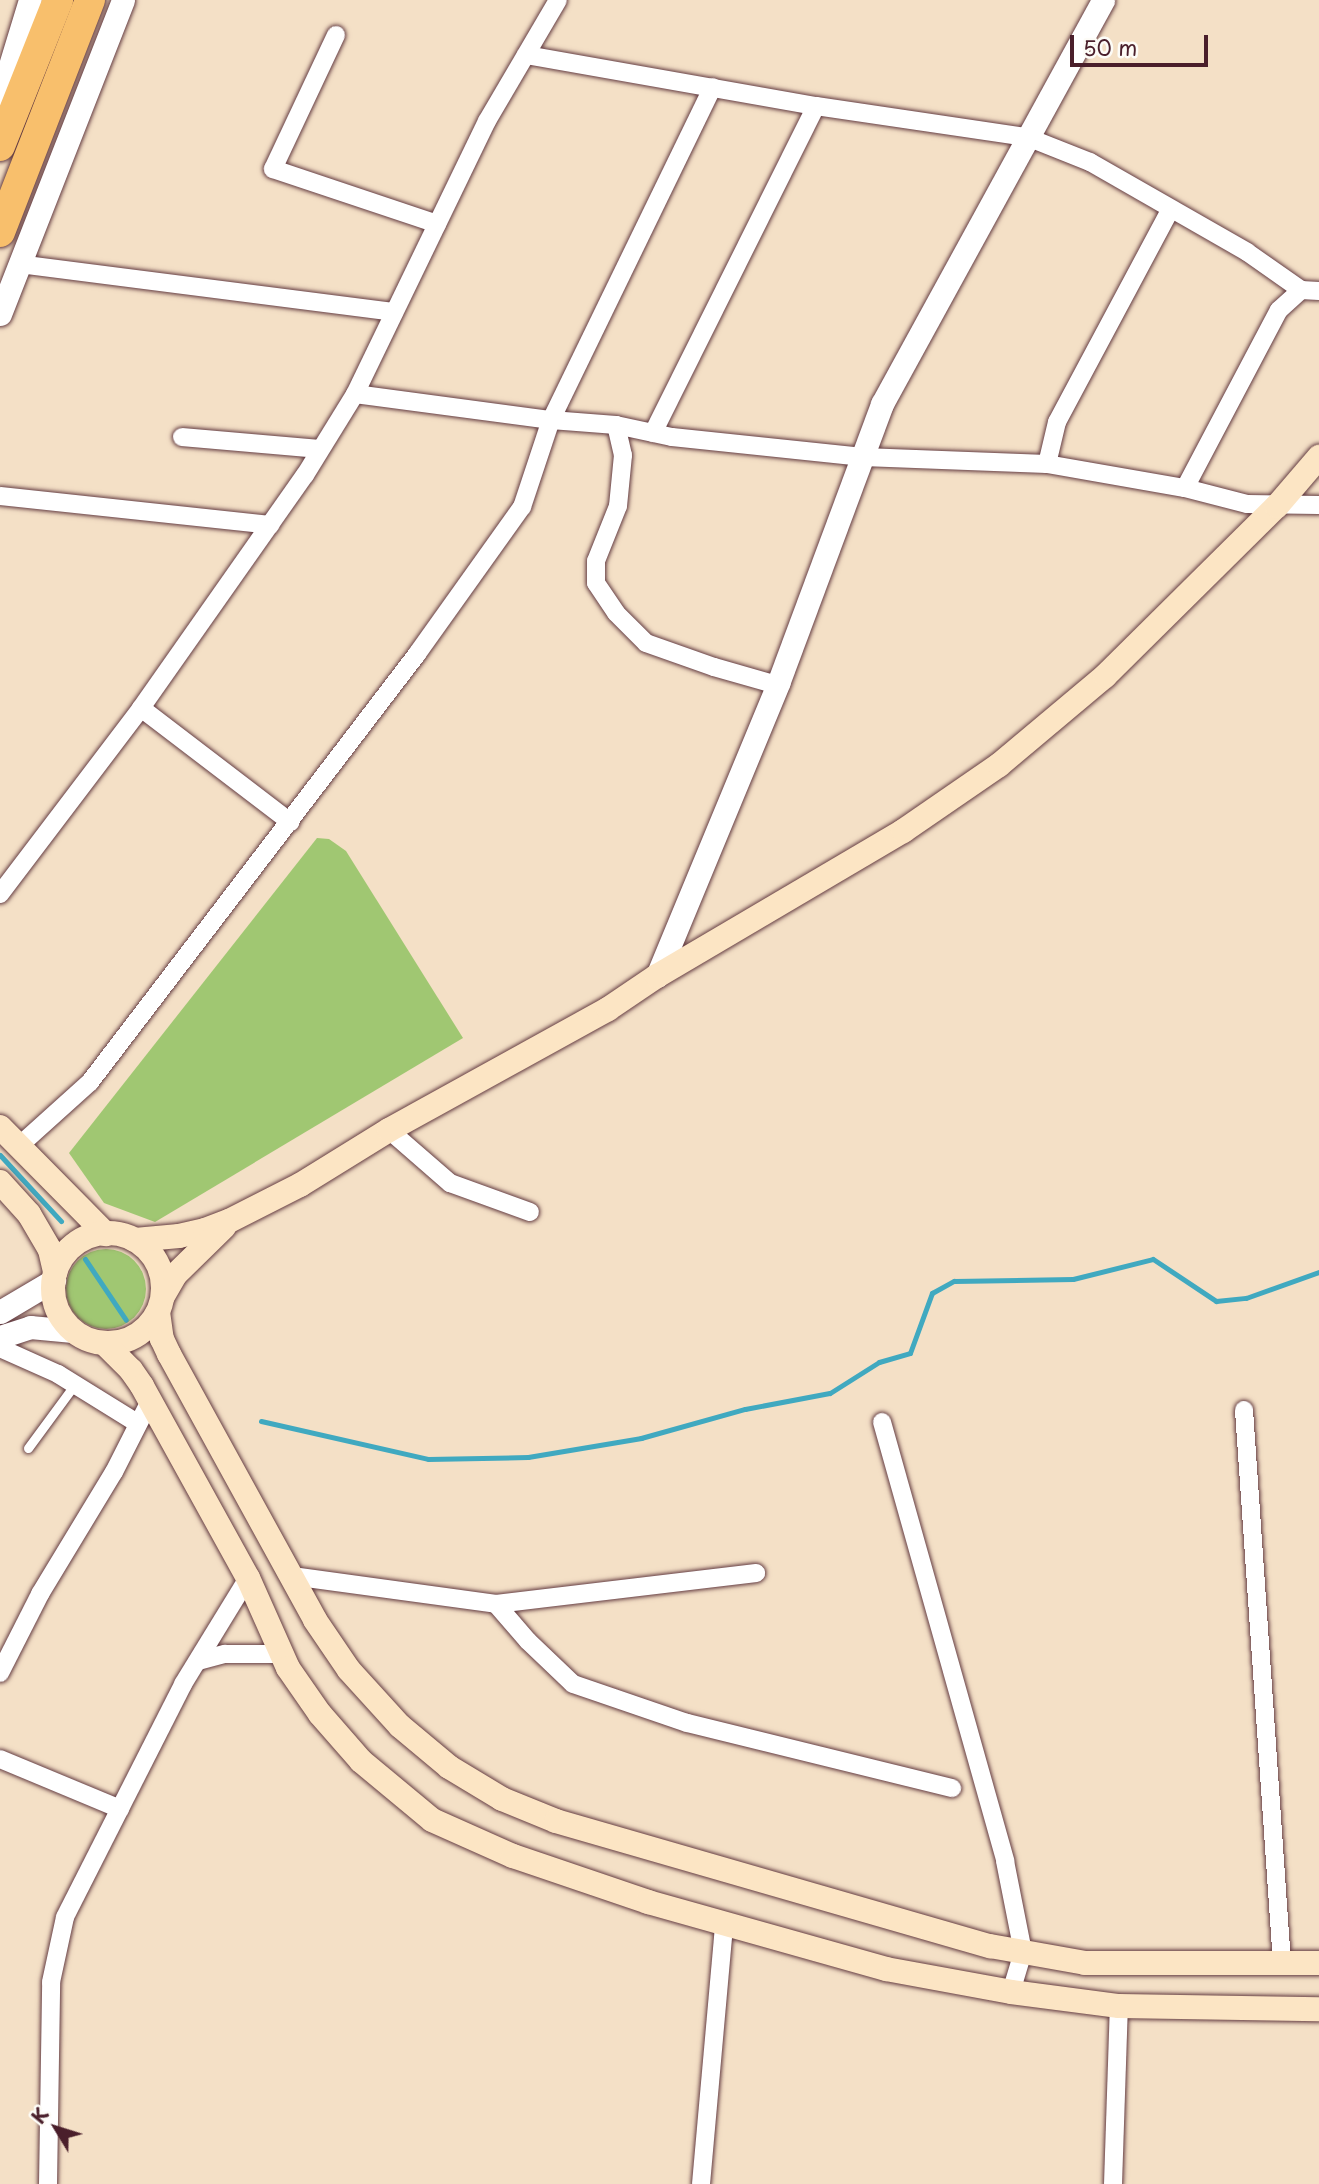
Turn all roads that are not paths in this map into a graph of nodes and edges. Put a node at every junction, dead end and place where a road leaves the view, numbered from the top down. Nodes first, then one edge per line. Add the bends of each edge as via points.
1 (18, 0) edge
2 (30, 0) edge
3 (58, 0) edge
4 (90, 0) edge
5 (123, 0) edge
6 (558, 0) edge
7 (1103, 0) edge
8 (336, 35) dead end
9 (0, 47) edge
10 (526, 55) junction
11 (713, 87) junction
12 (0, 98) edge
13 (816, 106) junction
14 (1027, 137) junction
15 (0, 146) edge
16 (1170, 210) junction
17 (437, 224) junction
18 (0, 232) edge
19 (19, 264) junction
20 (1300, 290) junction
21 (1319, 291) edge
22 (394, 312) junction
23 (0, 314) edge
24 (355, 394) junction
25 (551, 420) junction
26 (616, 425) junction
27 (653, 433) junction
28 (182, 437) dead end
29 (319, 449) junction
30 (863, 457) junction
31 (1319, 457) edge
32 (1047, 464) junction
33 (1185, 488) junction
34 (0, 496) edge
35 (1319, 505) edge
36 (1277, 506) junction
37 (270, 525) junction
38 (777, 685) junction
39 (141, 708) junction
40 (290, 822) junction
41 (0, 894) edge
42 (657, 976) junction
43 (0, 1128) edge
44 (389, 1130) junction
45 (19, 1146) junction
46 (0, 1182) edge
47 (530, 1212) dead end
48 (229, 1221) junction
49 (106, 1234) junction
50 (135, 1240) junction
51 (55, 1276) junction
52 (160, 1304) junction
53 (0, 1312) edge
54 (73, 1331) junction
55 (0, 1337) edge
56 (104, 1343) junction
57 (0, 1348) edge
58 (75, 1384) junction
59 (150, 1401) junction
60 (1244, 1410) dead end
61 (882, 1422) dead end
62 (136, 1423) junction
63 (28, 1448) dead end
64 (755, 1573) dead end
65 (292, 1576) junction
66 (248, 1578) junction
67 (496, 1604) junction
68 (281, 1654) junction
69 (198, 1661) junction
70 (0, 1673) edge
71 (0, 1759) edge
72 (952, 1788) dead end
73 (120, 1809) junction
74 (724, 1925) junction
75 (1023, 1952) junction
76 (1282, 1963) junction
77 (1319, 1963) edge
78 (1011, 1992) junction
79 (1119, 2006) junction
80 (1319, 2010) edge
81 (48, 2184) edge
82 (701, 2184) edge
83 (1113, 2184) edge

1 - 9 street
2 - 12 street
3 - 15 highway
4 - 18 highway
5 - 19 street
6 - 10 street
7 - 14 street
8 - 17 street via 273,169
10 - 11 street
10 - 17 street via 487,121
11 - 13 street
11 - 25 street
13 - 14 street
13 - 27 street
14 - 16 street via 1090,162
14 - 30 street via 882,404
16 - 20 street via 1247,252
16 - 32 street via 1057,422
17 - 22 street
19 - 22 street
19 - 23 street
20 - 21 street
20 - 33 street via 1279,310
22 - 24 street
24 - 25 street
24 - 29 street
25 - 26 street
25 - 40 street via 522,507
26 - 27 street
26 - 38 street via 623,455 618,506 596,561 596,583 616,613 646,643
27 - 30 street
28 - 29 street
29 - 37 street
30 - 32 street
30 - 38 street
31 - 36 main road
32 - 33 street
33 - 36 street via 1247,504
34 - 37 street
35 - 36 street
36 - 42 main road via 1105,676 999,765 903,831
37 - 39 street
38 - 42 street
39 - 40 street
39 - 41 street
40 - 45 street via 90,1082
42 - 44 main road via 608,1009
43 - 45 main road
44 - 47 street via 450,1183
44 - 48 main road via 300,1185
45 - 49 main road
46 - 51 main road via 29,1214 50,1250
48 - 50 main road via 179,1236
48 - 52 main road via 175,1275
49 - 50 main road
49 - 51 main road via 77,1243
50 - 52 main road via 158,1264
51 - 53 street
51 - 54 main road via 57,1308
52 - 56 main road via 148,1326 136,1336
52 - 65 main road via 162,1339 169,1354
54 - 55 street via 30,1327
54 - 56 main road
56 - 59 main road via 131,1370
57 - 58 street
58 - 62 street
58 - 63 lane
59 - 62 street
59 - 66 main road
60 - 76 street
61 - 75 street via 1005,1861
62 - 70 street via 114,1472 40,1594
64 - 67 street
65 - 67 street
65 - 75 main road via 315,1620 371,1697 449,1767 502,1798 556,1821
66 - 68 main road
66 - 69 street
67 - 72 street via 573,1684 687,1723
68 - 69 street via 225,1654
68 - 74 main road via 320,1714 361,1761 432,1819 513,1856
69 - 73 street
71 - 73 street
73 - 81 street via 65,1917 51,1982
74 - 78 main road via 886,1969
74 - 82 street
75 - 76 main road via 1085,1963
75 - 78 street
76 - 77 main road
78 - 79 main road
79 - 80 main road
79 - 83 street

